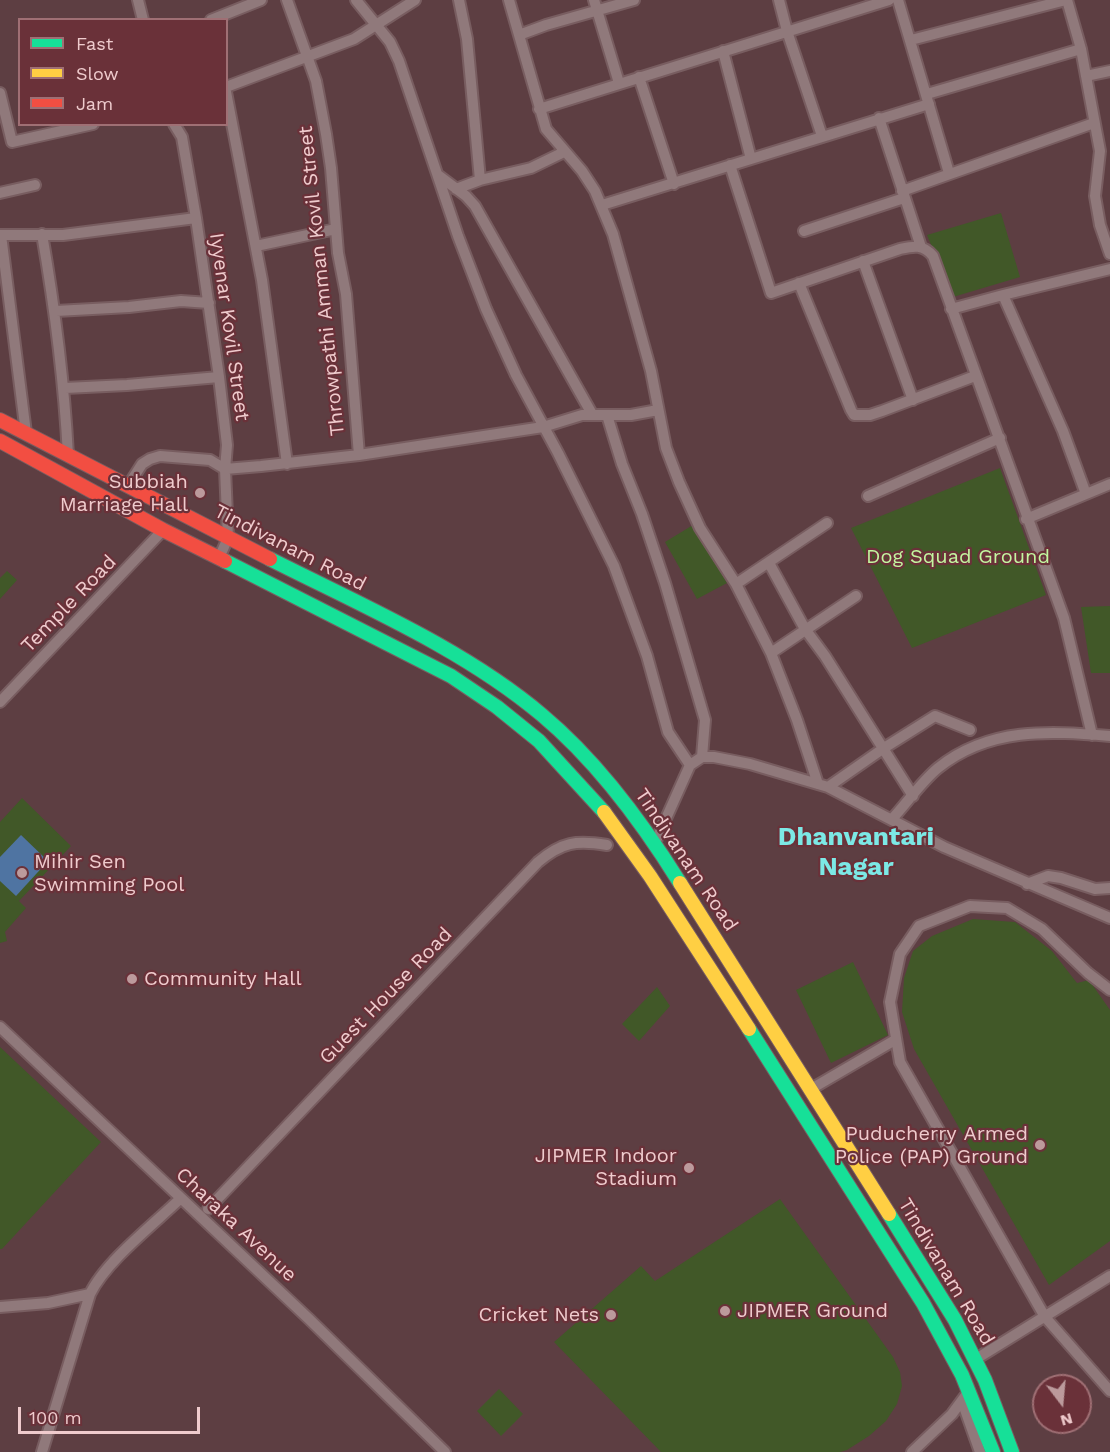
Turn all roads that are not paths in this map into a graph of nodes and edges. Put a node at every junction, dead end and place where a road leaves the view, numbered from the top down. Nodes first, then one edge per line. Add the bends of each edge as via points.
1 (138, 0) edge
2 (261, 0) edge
3 (286, 0) edge
4 (356, 0) edge
5 (415, 0) edge
6 (459, 0) edge
7 (508, 0) edge
8 (594, 0) edge
9 (634, 0) edge
10 (779, 0) edge
11 (889, 0) edge
12 (898, 0) edge
13 (1066, 0) edge
14 (598, 11) junction
15 (142, 18) edge
16 (216, 18) edge
17 (375, 26) junction
18 (787, 31) junction
19 (519, 35) junction
20 (911, 40) junction
21 (1081, 49) junction
22 (723, 51) junction
23 (308, 58) junction
24 (1110, 71) edge
25 (1086, 76) junction
26 (639, 77) junction
27 (619, 83) junction
28 (228, 86) edge
29 (0, 93) edge
30 (928, 99) junction
31 (228, 102) edge
32 (539, 109) junction
33 (879, 118) junction
34 (1094, 123) junction
35 (84, 126) edge
36 (175, 126) edge
37 (822, 136) junction
38 (1105, 150) edge
39 (564, 152) junction
40 (751, 159) junction
41 (730, 165) junction
42 (949, 173) junction
43 (438, 175) junction
44 (480, 180) junction
45 (674, 183) junction
46 (34, 185) dead end
47 (456, 189) junction
48 (0, 194) edge
49 (903, 195) junction
50 (602, 205) junction
51 (196, 218) junction
52 (336, 229) junction
53 (804, 231) dead end
54 (1106, 232) edge
55 (42, 234) junction
56 (256, 246) junction
57 (921, 247) junction
58 (1110, 254) edge
59 (863, 261) junction
60 (1110, 269) edge
61 (799, 283) junction
62 (1003, 295) junction
63 (209, 303) junction
64 (951, 309) junction
65 (56, 311) junction
66 (975, 376) junction
67 (219, 377) junction
68 (65, 388) junction
69 (913, 400) junction
70 (658, 410) junction
71 (592, 414) junction
72 (607, 415) junction
73 (0, 420) edge
74 (543, 427) junction
75 (26, 433) junction
76 (1000, 438) junction
77 (0, 441) edge
78 (68, 455) junction
79 (359, 455) junction
80 (287, 464) junction
81 (225, 469) junction
82 (1110, 484) edge
83 (128, 486) junction
84 (1086, 494) junction
85 (868, 496) dead end
86 (1026, 519) junction
87 (827, 524) dead end
88 (163, 530) junction
89 (228, 538) junction
90 (219, 558) junction
91 (769, 563) junction
92 (736, 584) junction
93 (856, 596) dead end
94 (805, 629) junction
95 (771, 653) junction
96 (0, 702) edge
97 (970, 730) dead end
98 (1092, 735) junction
99 (1110, 736) edge
100 (884, 748) junction
101 (702, 757) junction
102 (690, 765) junction
103 (823, 786) junction
104 (913, 796) junction
105 (892, 819) junction
106 (655, 843) junction
107 (607, 845) dead end
108 (1027, 884) junction
109 (1110, 888) edge
110 (1110, 918) edge
111 (1110, 990) edge
112 (0, 1027) edge
113 (895, 1040) junction
114 (811, 1089) junction
115 (794, 1099) junction
116 (181, 1198) junction
117 (208, 1209) junction
118 (196, 1212) junction
119 (206, 1221) junction
120 (1110, 1276) edge
121 (90, 1294) junction
122 (0, 1307) edge
123 (1045, 1317) junction
124 (976, 1359) junction
125 (970, 1389) junction
126 (1110, 1391) edge
127 (962, 1401) junction
128 (42, 1452) edge
129 (445, 1452) edge
130 (912, 1452) edge
131 (980, 1452) edge
132 (993, 1452) edge
133 (1012, 1452) edge

1 - 15 street
2 - 16 street
3 - 23 street, Throwpathi Amman Kovil Street
4 - 17 street
5 - 17 street
6 - 44 street via 467,39
7 - 19 street
8 - 14 street
9 - 14 street
10 - 18 street
11 - 18 street
12 - 20 street
13 - 20 street
13 - 21 street
14 - 19 street
14 - 27 street
17 - 23 street
17 - 43 street via 390,42 399,61
18 - 22 street
18 - 37 street
19 - 32 street
20 - 30 street
21 - 25 street
21 - 30 street
22 - 26 street
22 - 40 street
23 - 28 street
23 - 52 street, Throwpathi Amman Kovil Street via 326,134
24 - 25 street
25 - 34 street
26 - 27 street
26 - 45 street
27 - 32 street
29 - 35 street via 12,142
30 - 33 street
30 - 42 street
31 - 56 street
32 - 39 street via 546,129
33 - 37 street
33 - 49 street
34 - 38 street
34 - 42 street
36 - 51 street, Iyyenar Kovil Street via 182,137
37 - 40 street
38 - 54 street via 1095,196
39 - 44 street via 531,168
39 - 50 street via 582,171
40 - 41 street
41 - 45 street
41 - 61 street via 771,293
42 - 49 street
43 - 47 street
43 - 74 street via 486,309
44 - 47 street
45 - 50 street
46 - 48 street
47 - 71 street via 475,206
49 - 53 street
49 - 57 street
50 - 70 street via 651,371
51 - 55 street via 63,235
51 - 63 street, Iyyenar Kovil Street
52 - 56 street
52 - 79 street, Throwpathi Amman Kovil Street via 346,294
54 - 58 street
55 - 65 street
55 - 75 street via 1,235
56 - 80 street
57 - 59 street
57 - 64 street via 933,256
59 - 61 street
59 - 69 street
60 - 62 street
61 - 69 street via 854,415 870,415
62 - 64 street
62 - 84 street via 1059,421
63 - 65 street via 181,301
63 - 67 street, Iyyenar Kovil Street
64 - 66 street
65 - 68 street
66 - 69 street
66 - 76 street
67 - 68 street
67 - 81 street, Iyyenar Kovil Street
68 - 78 street
70 - 72 street
70 - 92 street via 678,482 705,537
71 - 72 street
71 - 74 street
72 - 101 street via 665,583 705,720
73 - 75 highway, Tindivanam Road
74 - 79 street
74 - 102 street via 614,566 647,656 668,732
75 - 78 highway, Tindivanam Road
76 - 85 street
76 - 86 street
77 - 88 highway
78 - 83 highway, Tindivanam Road
79 - 80 street
80 - 81 street
81 - 83 street via 210,460 160,456 142,464
81 - 89 street, Iyyenar Kovil Street
82 - 84 street
83 - 89 highway, Tindivanam Road
84 - 86 street
86 - 98 street via 1064,618
87 - 91 street
88 - 90 highway
88 - 96 street, Temple Road
89 - 90 street
89 - 106 highway, Tindivanam Road via 455,654 513,691 585,757
90 - 115 highway via 451,676 538,741 622,836
91 - 92 street
91 - 94 street
92 - 95 street
93 - 94 street
94 - 95 street
94 - 100 street
95 - 103 street
97 - 100 street via 935,716
98 - 99 street
98 - 104 street via 1047,732 974,745 938,769
100 - 103 street
100 - 104 street
101 - 102 street
101 - 103 street via 750,764
102 - 106 street
103 - 105 street
104 - 105 street
105 - 108 street
106 - 114 highway, Tindivanam Road
107 - 117 street, Guest House Road via 564,846 538,862
108 - 109 street via 1048,876 1095,889
108 - 110 street
111 - 113 street via 1042,929 1007,908 970,906 919,926 900,954 890,1002
112 - 116 street, Charaka Avenue
113 - 114 street
113 - 123 street via 900,1062
114 - 115 highway
114 - 124 highway, Tindivanam Road
115 - 125 highway via 935,1322
116 - 118 street, Charaka Avenue
116 - 121 street via 101,1275
117 - 118 street
117 - 119 street
118 - 119 street, Charaka Avenue
119 - 129 street, Charaka Avenue
120 - 123 street
121 - 122 street
121 - 128 street
123 - 124 street
123 - 126 street
124 - 133 highway, Tindivanam Road
125 - 127 street
125 - 132 highway
127 - 130 street
127 - 131 street

